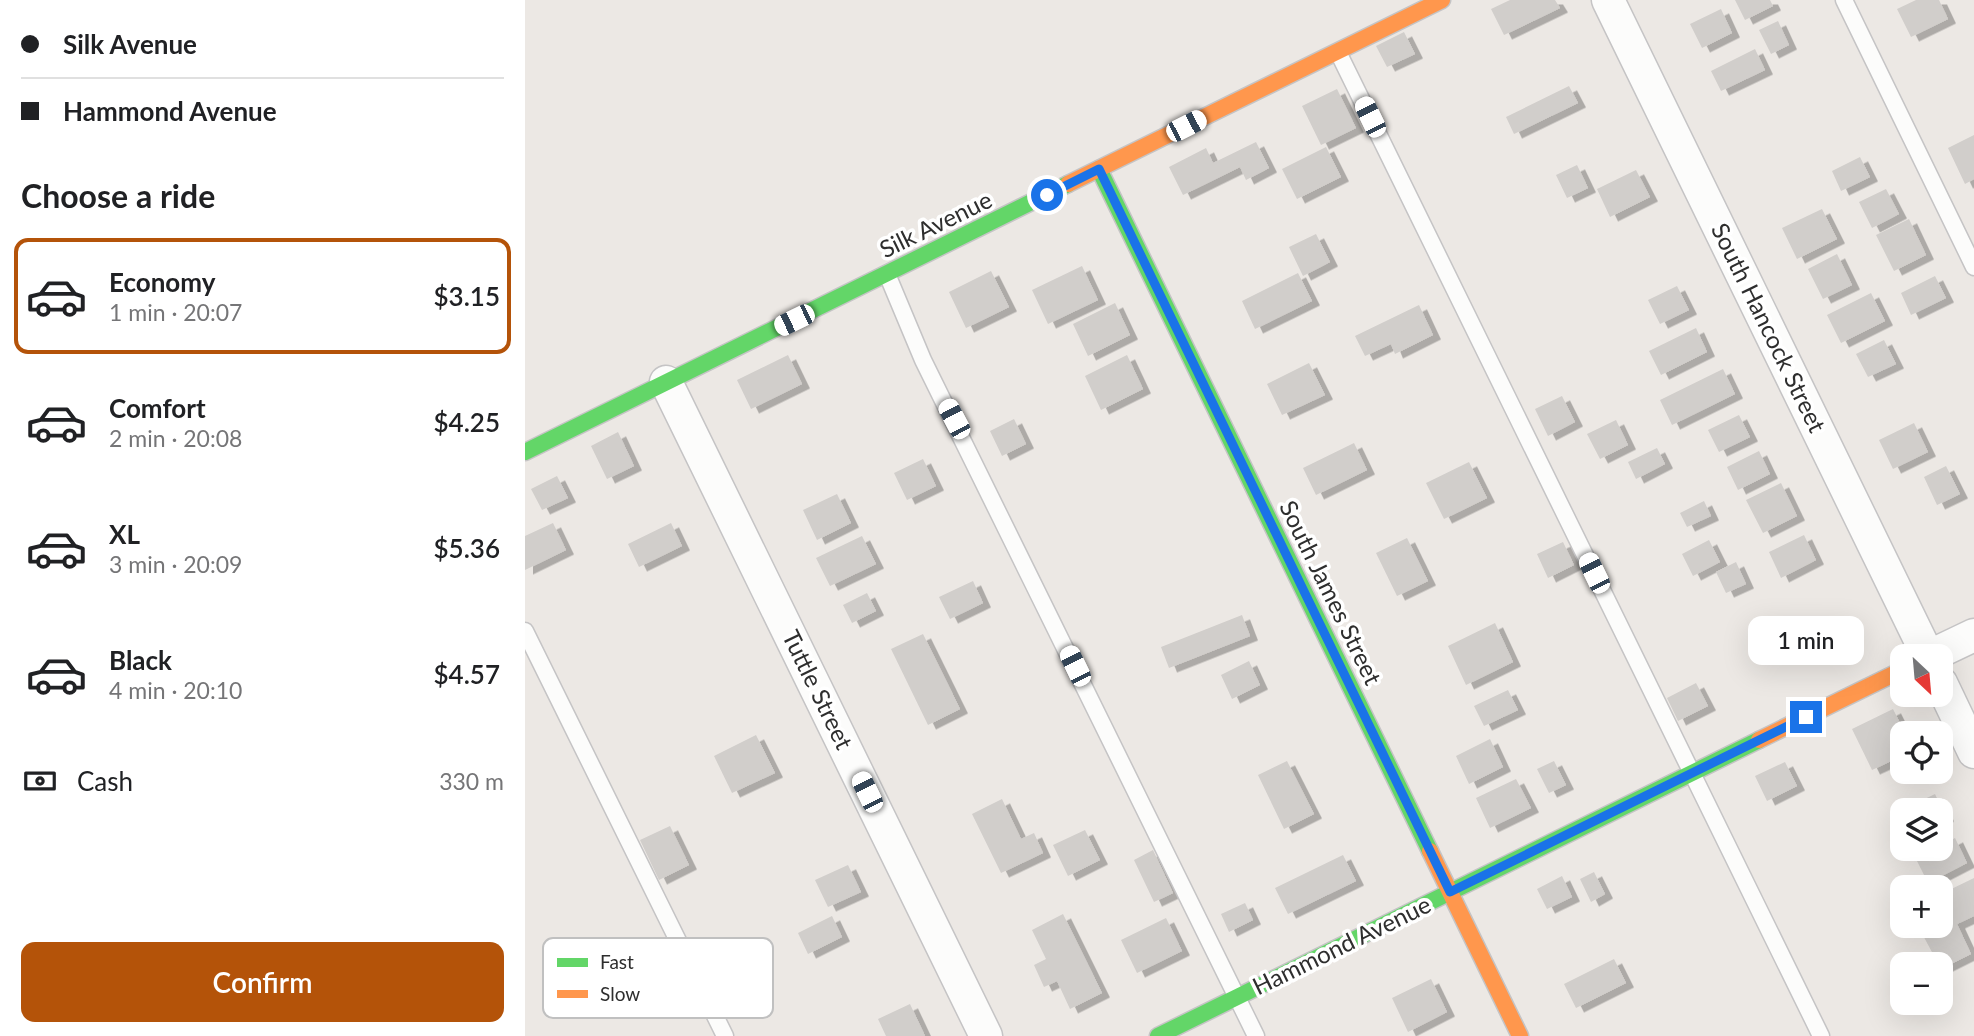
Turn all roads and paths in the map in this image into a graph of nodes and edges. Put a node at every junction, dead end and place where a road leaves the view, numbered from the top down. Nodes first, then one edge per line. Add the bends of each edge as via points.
1 (1441, 0) edge
2 (1608, 0) edge
3 (1844, 0) edge
4 (1338, 51) junction
5 (1099, 169) junction
6 (1974, 267) edge
7 (887, 274) junction
8 (666, 382) junction
9 (525, 452) edge
10 (525, 631) edge
11 (1974, 635) edge
12 (1923, 644) edge
13 (1953, 645) edge
14 (1890, 676) edge
15 (1952, 707) edge
16 (1974, 752) edge
17 (1692, 773) junction
18 (1450, 892) junction
19 (677, 938) edge
20 (1237, 997) junction
21 (716, 1018) edge
22 (725, 1036) edge
23 (986, 1036) edge
24 (1158, 1036) edge
25 (1256, 1036) edge
26 (1520, 1036) edge
27 (1821, 1036) edge

1 - 4 street, Silk Avenue
2 - 12 street, South Hancock Street
3 - 6 lane
4 - 5 street, Silk Avenue
4 - 17 lane
5 - 7 street, Silk Avenue
5 - 18 street, South James Street
7 - 8 street, Silk Avenue
7 - 20 lane via 923,360
8 - 9 street, Silk Avenue
8 - 23 street, Tuttle Street
10 - 19 lane
11 - 13 street
14 - 17 street, Hammond Avenue
15 - 16 street
17 - 18 street, Hammond Avenue
17 - 27 lane
18 - 20 street, Hammond Avenue
18 - 26 street, South James Street
20 - 24 street, Hammond Avenue
20 - 25 lane
21 - 22 lane

